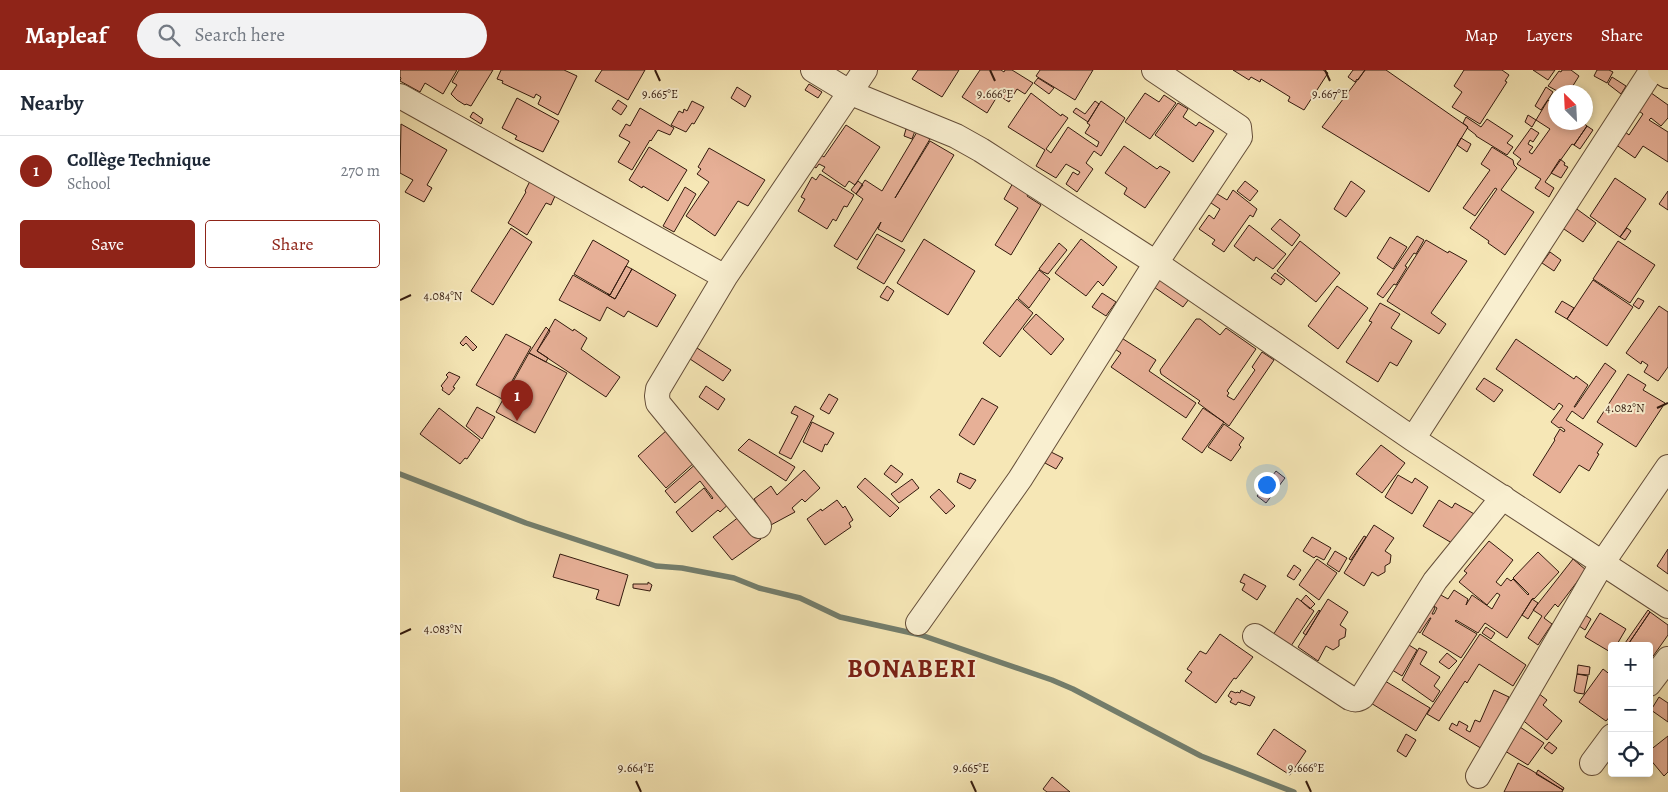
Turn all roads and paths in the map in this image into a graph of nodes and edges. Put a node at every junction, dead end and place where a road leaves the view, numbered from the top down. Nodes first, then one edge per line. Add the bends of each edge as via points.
1 (813, 70) edge
2 (865, 70) edge
3 (1154, 70) edge
4 (1652, 70) edge
5 (1662, 70) edge
6 (1668, 74) edge
7 (851, 93) junction
8 (400, 96) edge
9 (1156, 263) junction
10 (725, 277) junction
11 (1413, 439) junction
12 (1668, 467) edge
13 (1503, 498) junction
14 (759, 526) dead end
15 (1602, 562) junction
16 (1668, 606) edge
17 (918, 622) dead end
18 (1255, 636) dead end
19 (1668, 659) edge
20 (1653, 679) edge
21 (1608, 741) edge
22 (1592, 763) dead end
23 (1478, 776) dead end

1 - 7 street
2 - 7 street
3 - 9 street via 1239,127 1240,133
4 - 11 street
5 - 6 main road
7 - 9 street via 956,136
7 - 10 street
8 - 10 street
9 - 11 street
9 - 17 street via 1020,479
10 - 14 street via 658,389 657,396 658,403
11 - 13 street
12 - 15 street
13 - 15 street
13 - 18 street via 1441,574 1362,697 1350,698
15 - 16 street
15 - 23 street
19 - 20 street
21 - 22 street

